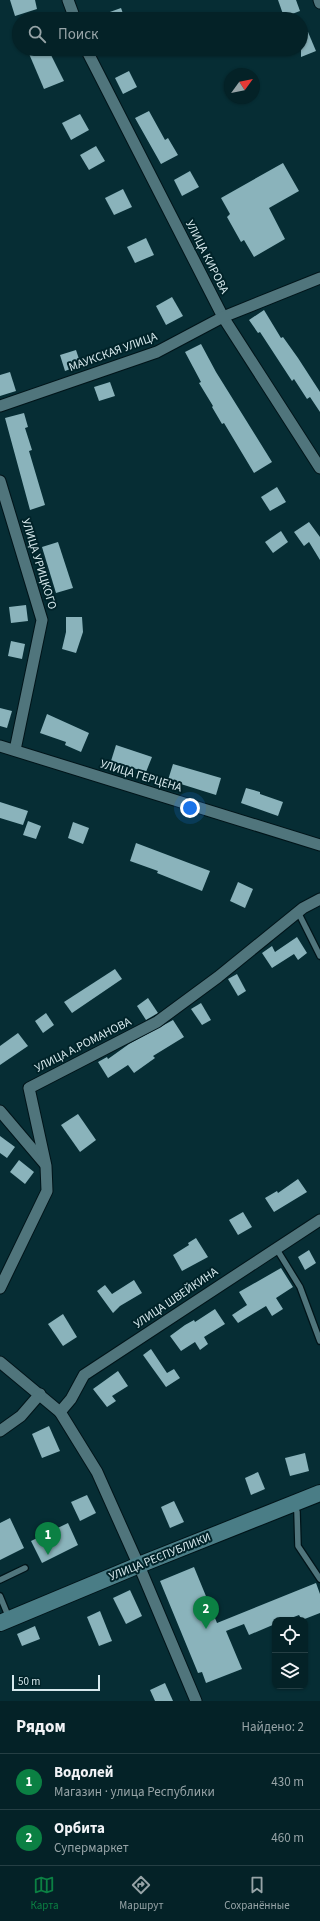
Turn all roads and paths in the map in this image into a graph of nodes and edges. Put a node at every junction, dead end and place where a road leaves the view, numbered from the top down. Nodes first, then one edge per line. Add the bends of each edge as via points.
1 (68, 0) edge
2 (319, 0) edge
3 (320, 4) edge
4 (72, 12) edge
5 (90, 56) edge
6 (320, 278) edge
7 (223, 317) junction
8 (0, 406) edge
9 (320, 468) edge
10 (0, 481) edge
11 (0, 746) edge
12 (15, 750) junction
13 (320, 845) edge
14 (320, 899) edge
15 (298, 912) junction
16 (320, 956) edge
17 (0, 1111) edge
18 (46, 1166) junction
19 (320, 1220) edge
20 (276, 1248) junction
21 (0, 1288) edge
22 (320, 1341) edge
23 (0, 1362) edge
24 (40, 1394) junction
25 (60, 1412) junction
26 (0, 1431) edge
27 (320, 1493) edge
28 (294, 1504) junction
29 (139, 1565) junction
30 (25, 1568) dead end
31 (320, 1579) edge
32 (0, 1580) edge
33 (0, 1596) edge
34 (5, 1622) edge
35 (196, 1701) edge

1 - 4 street
2 - 3 street
5 - 7 street, УЛИЦА КИРОВА
6 - 7 street, МАУКСКАЯ УЛИЦА
7 - 8 street, МАУКСКАЯ УЛИЦА via 157,352
7 - 9 street, УЛИЦА КИРОВА
10 - 12 street, УЛИЦА УРИЦКОГО via 42,620
11 - 12 street, УЛИЦА ГЕРЦЕНА
12 - 13 street, УЛИЦА ГЕРЦЕНА
14 - 15 street, УЛИЦА А.РОМАНОВА
15 - 16 lane
15 - 18 street, УЛИЦА А.РОМАНОВА via 218,978 157,1022 29,1088
17 - 18 street
18 - 21 street, УЛИЦА А.РОМАНОВА via 47,1191
19 - 20 street, УЛИЦА ШВЕЙКИНА
20 - 22 lane via 300,1287
20 - 25 street, УЛИЦА ШВЕЙКИНА via 84,1375 71,1399
23 - 24 street
24 - 25 street
24 - 26 street via 21,1416
25 - 29 street via 97,1472
27 - 28 main road, УЛИЦА РЕСПУБЛИКИ
28 - 29 main road, УЛИЦА РЕСПУБЛИКИ
28 - 31 lane via 297,1512 298,1546
29 - 34 main road, УЛИЦА РЕСПУБЛИКИ
29 - 35 street
30 - 32 lane
33 - 34 lane

